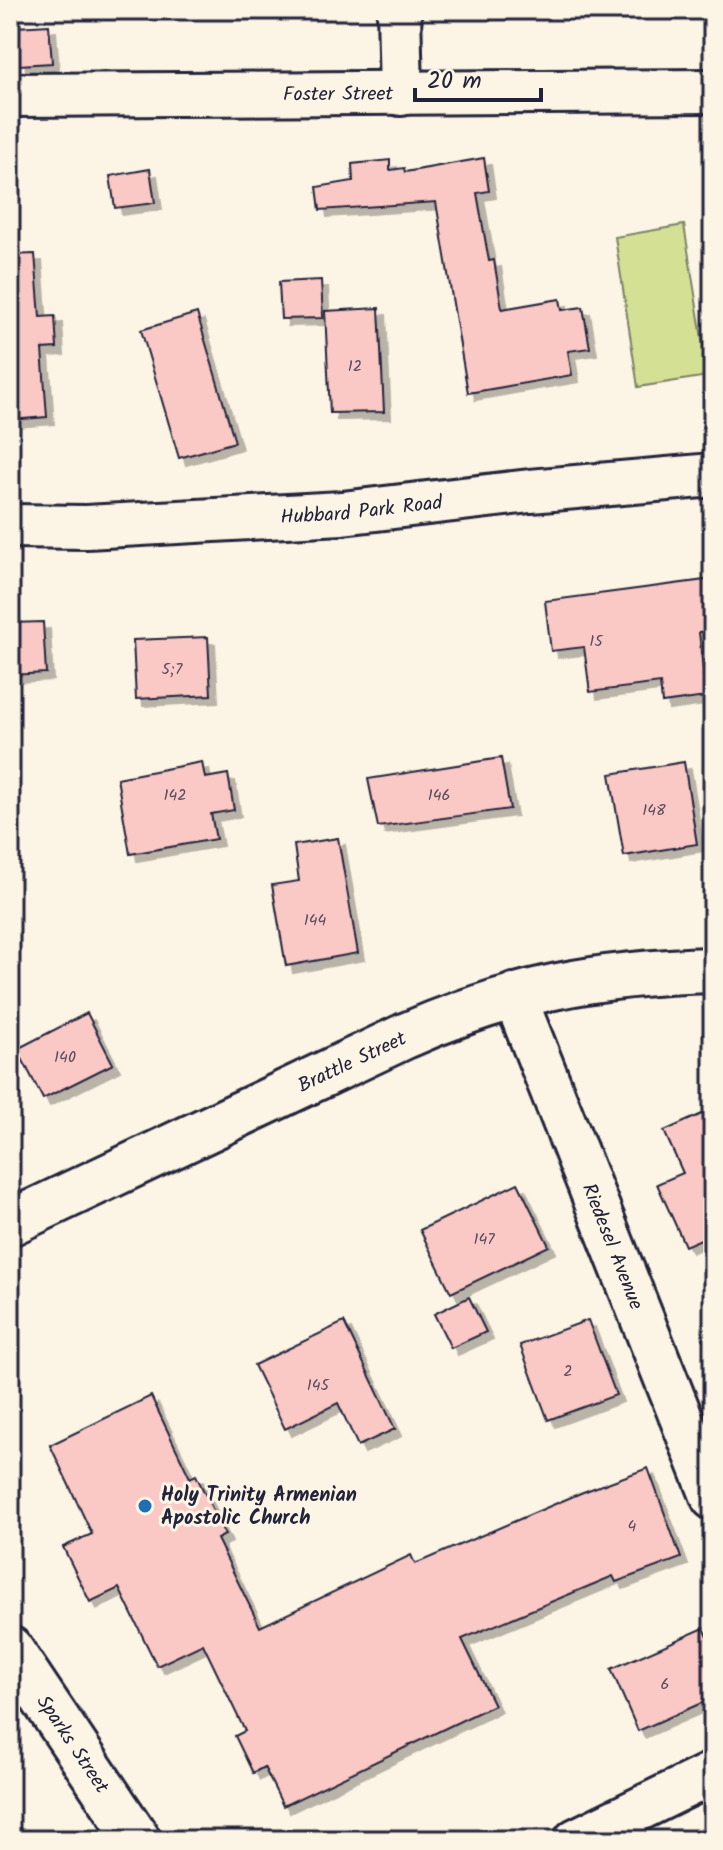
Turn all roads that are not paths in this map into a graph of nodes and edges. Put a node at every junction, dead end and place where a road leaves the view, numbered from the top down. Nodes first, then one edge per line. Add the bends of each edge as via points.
1 (399, 10) edge
2 (713, 91) edge
3 (401, 94) junction
4 (10, 95) edge
5 (713, 475) edge
6 (10, 526) edge
7 (713, 970) edge
8 (514, 995) junction
9 (10, 1223) edge
10 (713, 1498) edge
11 (10, 1649) edge
12 (713, 1773) edge
13 (138, 1840) edge
14 (576, 1840) edge

1 - 3 street
2 - 3 street, Foster Street
3 - 4 street, Foster Street
5 - 6 street, Hubbard Park Road via 342,513
7 - 8 main road, Brattle Street via 584,980
8 - 9 main road, Brattle Street via 405,1036
8 - 10 street, Riedesel Avenue
11 - 13 main road, Sparks Street
12 - 14 street

